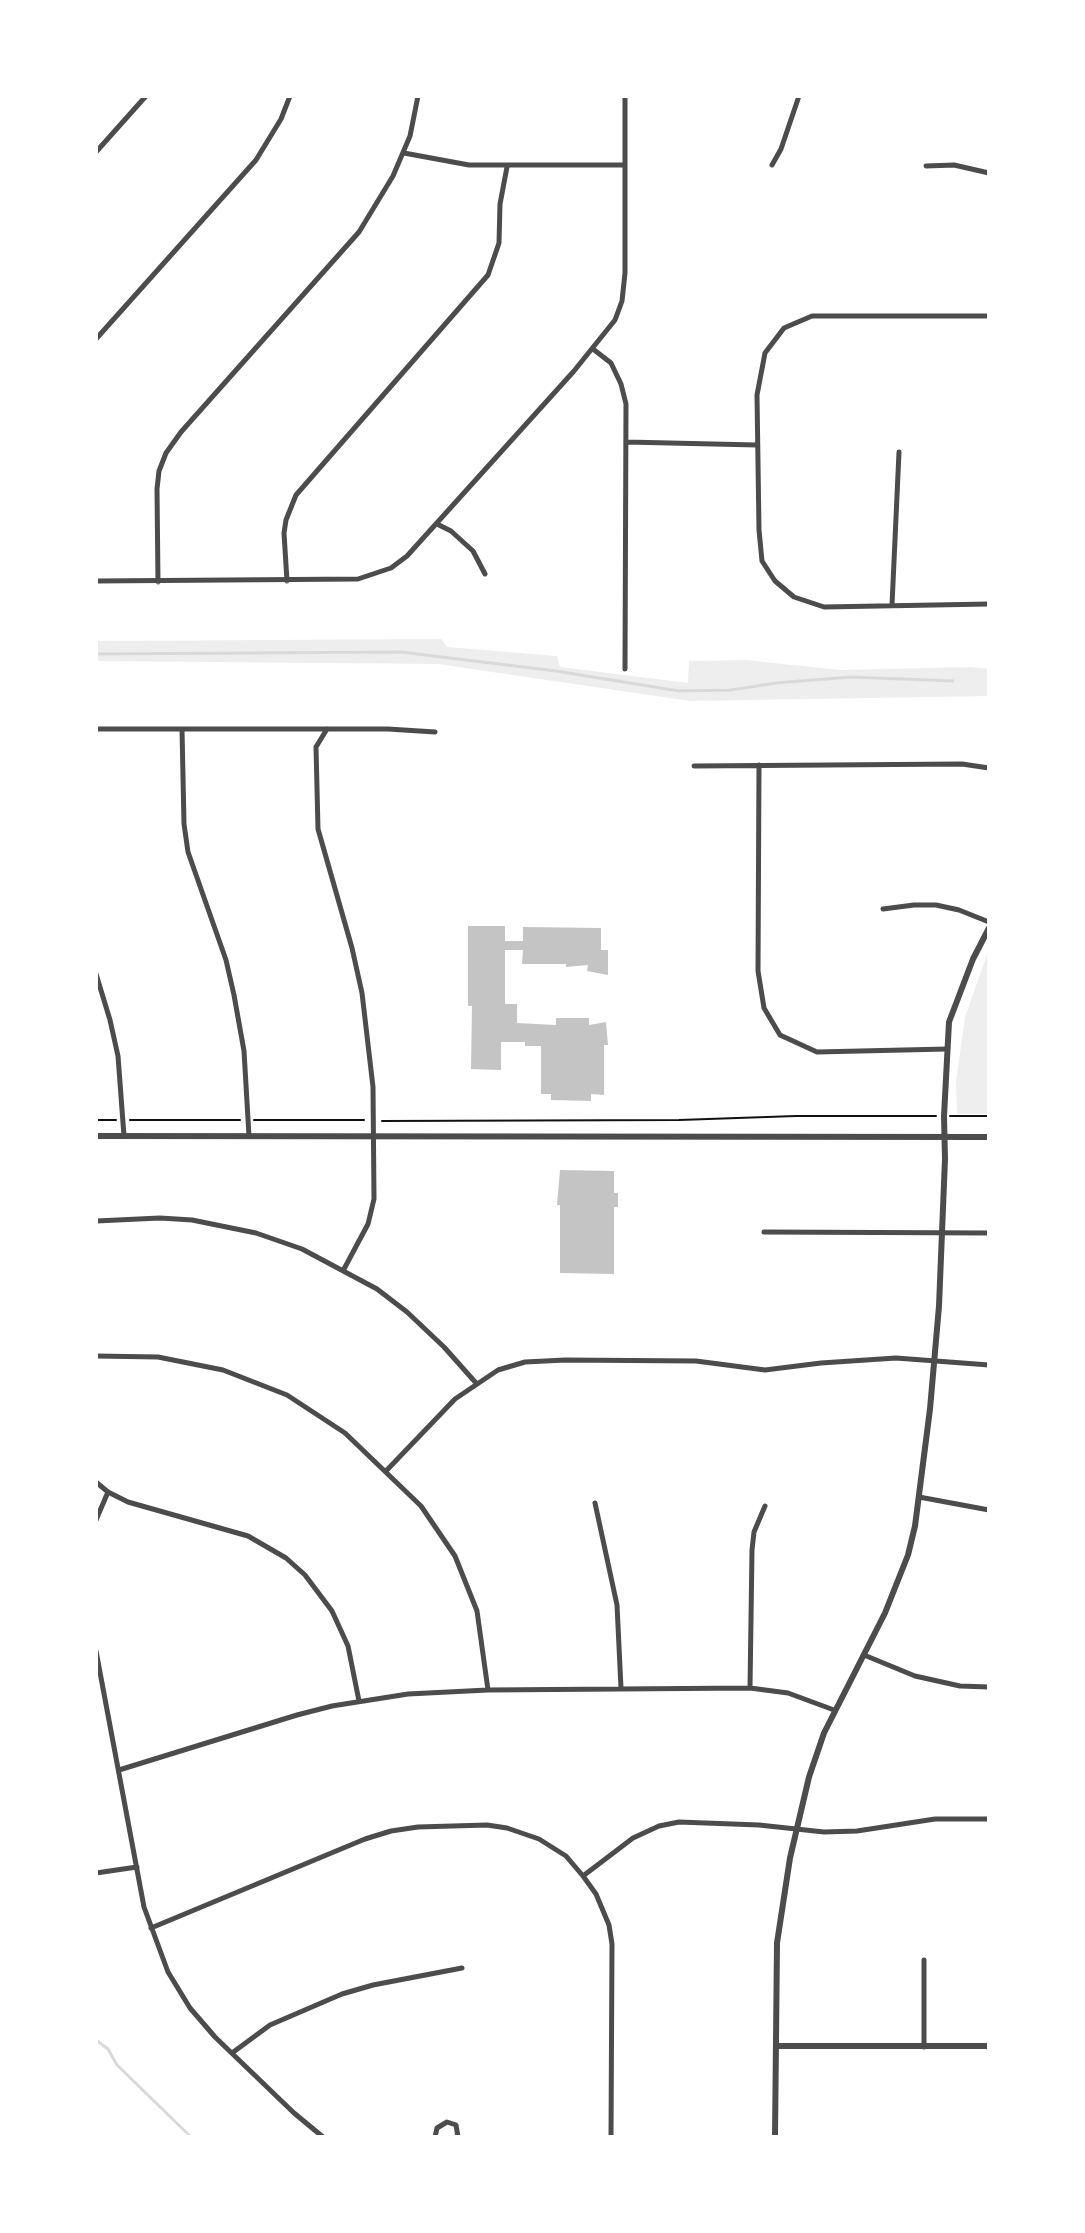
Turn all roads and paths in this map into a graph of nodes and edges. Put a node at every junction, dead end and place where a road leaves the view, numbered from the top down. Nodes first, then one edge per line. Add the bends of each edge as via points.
1 (146, 96) edge
2 (290, 96) edge
3 (418, 96) edge
4 (625, 96) edge
5 (799, 96) edge
6 (96, 152) edge
7 (403, 152) junction
8 (625, 165) junction
9 (772, 165) dead end
10 (926, 166) dead end
11 (507, 167) junction
12 (989, 173) edge
13 (989, 316) edge
14 (96, 339) edge
15 (593, 349) junction
16 (626, 442) junction
17 (757, 445) junction
18 (899, 452) dead end
19 (437, 524) junction
20 (485, 574) dead end
21 (96, 581) edge
22 (287, 581) junction
23 (158, 582) junction
24 (989, 604) edge
25 (892, 605) junction
26 (625, 669) dead end
27 (96, 729) edge
28 (182, 729) junction
29 (327, 729) junction
30 (435, 732) dead end
31 (759, 765) junction
32 (694, 766) dead end
33 (989, 768) edge
34 (883, 909) dead end
35 (989, 925) edge
36 (96, 974) edge
37 (947, 1049) junction
38 (944, 1116) junction
39 (989, 1116) edge
40 (96, 1120) edge
41 (123, 1120) junction
42 (249, 1120) junction
43 (374, 1121) junction
44 (96, 1136) edge
45 (124, 1136) junction
46 (249, 1136) junction
47 (374, 1136) junction
48 (944, 1137) junction
49 (989, 1137) edge
50 (96, 1221) edge
51 (764, 1232) dead end
52 (942, 1233) junction
53 (989, 1233) edge
54 (344, 1269) junction
55 (96, 1356) edge
56 (935, 1360) junction
57 (989, 1365) edge
58 (476, 1383) junction
59 (386, 1471) junction
60 (96, 1482) edge
61 (108, 1492) junction
62 (919, 1497) junction
63 (595, 1503) dead end
64 (765, 1506) dead end
65 (989, 1510) edge
66 (96, 1520) edge
67 (96, 1651) edge
68 (864, 1655) junction
69 (989, 1687) edge
70 (621, 1688) junction
71 (750, 1688) junction
72 (488, 1690) junction
73 (359, 1701) junction
74 (834, 1710) junction
75 (119, 1770) junction
76 (989, 1819) edge
77 (796, 1830) junction
78 (137, 1867) junction
79 (96, 1873) edge
80 (583, 1876) junction
81 (151, 1928) junction
82 (924, 1960) dead end
83 (462, 1968) dead end
84 (776, 2046) junction
85 (989, 2046) edge
86 (924, 2047) junction
87 (232, 2053) junction
88 (323, 2137) edge
89 (435, 2137) edge
90 (458, 2137) edge
91 (611, 2137) edge
92 (775, 2137) edge

1 - 6 street
2 - 14 street via 256,160
3 - 7 street
4 - 8 street
5 - 9 street
7 - 11 street via 450,163
7 - 23 street via 359,232 166,453 157,489
8 - 11 street
8 - 15 street via 622,301 611,329
10 - 12 street via 954,165
11 - 22 street via 499,243 488,275 296,495 284,533
13 - 17 street via 812,316 784,328 765,353 757,395
15 - 16 street via 611,363 621,384
15 - 19 street
16 - 17 street
16 - 26 street
17 - 25 street via 762,561 775,581 794,597 824,607
18 - 25 street
19 - 20 street via 473,551
19 - 22 street via 407,556 377,574
21 - 23 street
22 - 23 street
24 - 25 street
27 - 28 street
28 - 29 street
28 - 42 street via 184,824 234,995
29 - 30 street
29 - 43 street via 316,747 318,829 362,993
31 - 32 street
31 - 33 street
31 - 37 street via 758,971 764,1008 780,1035 817,1052
34 - 35 street via 936,905
35 - 37 street via 949,1022
36 - 41 street via 118,1056
37 - 38 street
38 - 39 path
38 - 43 path
38 - 48 street
40 - 41 path
41 - 42 path
41 - 45 street
42 - 43 path
42 - 46 street
43 - 47 street
44 - 45 street
45 - 46 street
46 - 47 street
47 - 48 street
47 - 54 street via 371,1215
48 - 49 street
48 - 52 street
50 - 54 street via 160,1218 224,1225 288,1243
51 - 52 street
52 - 53 street
52 - 56 street
54 - 58 street via 407,1312
55 - 59 street via 191,1362 253,1380 315,1411
56 - 57 street
56 - 58 street via 858,1359 765,1370 696,1361 542,1360 507,1367
56 - 62 street
58 - 59 street
59 - 72 street via 421,1506 461,1569 477,1611
60 - 61 street
61 - 66 street
61 - 73 street via 138,1506 248,1536 286,1558 332,1611 348,1646
62 - 65 street
62 - 68 street via 908,1555
63 - 70 street via 617,1605
64 - 71 street via 752,1550
67 - 75 street
68 - 69 street via 915,1676
68 - 74 street
70 - 71 street
70 - 72 street
71 - 74 street via 788,1693
72 - 73 street
73 - 75 street
74 - 77 street
75 - 78 street
76 - 77 street via 935,1819 857,1831
77 - 80 street via 679,1822 646,1831
77 - 84 street via 777,1943
78 - 79 street
78 - 81 street
80 - 81 street via 558,1850 529,1834 487,1825 418,1827 365,1839
80 - 91 street via 596,1894 611,1935
81 - 87 street via 185,2001
82 - 86 street
83 - 87 street via 342,1994 270,2025
84 - 86 street
84 - 92 street
85 - 86 street
87 - 88 street
89 - 90 street via 437,2128 447,2122 456,2125

